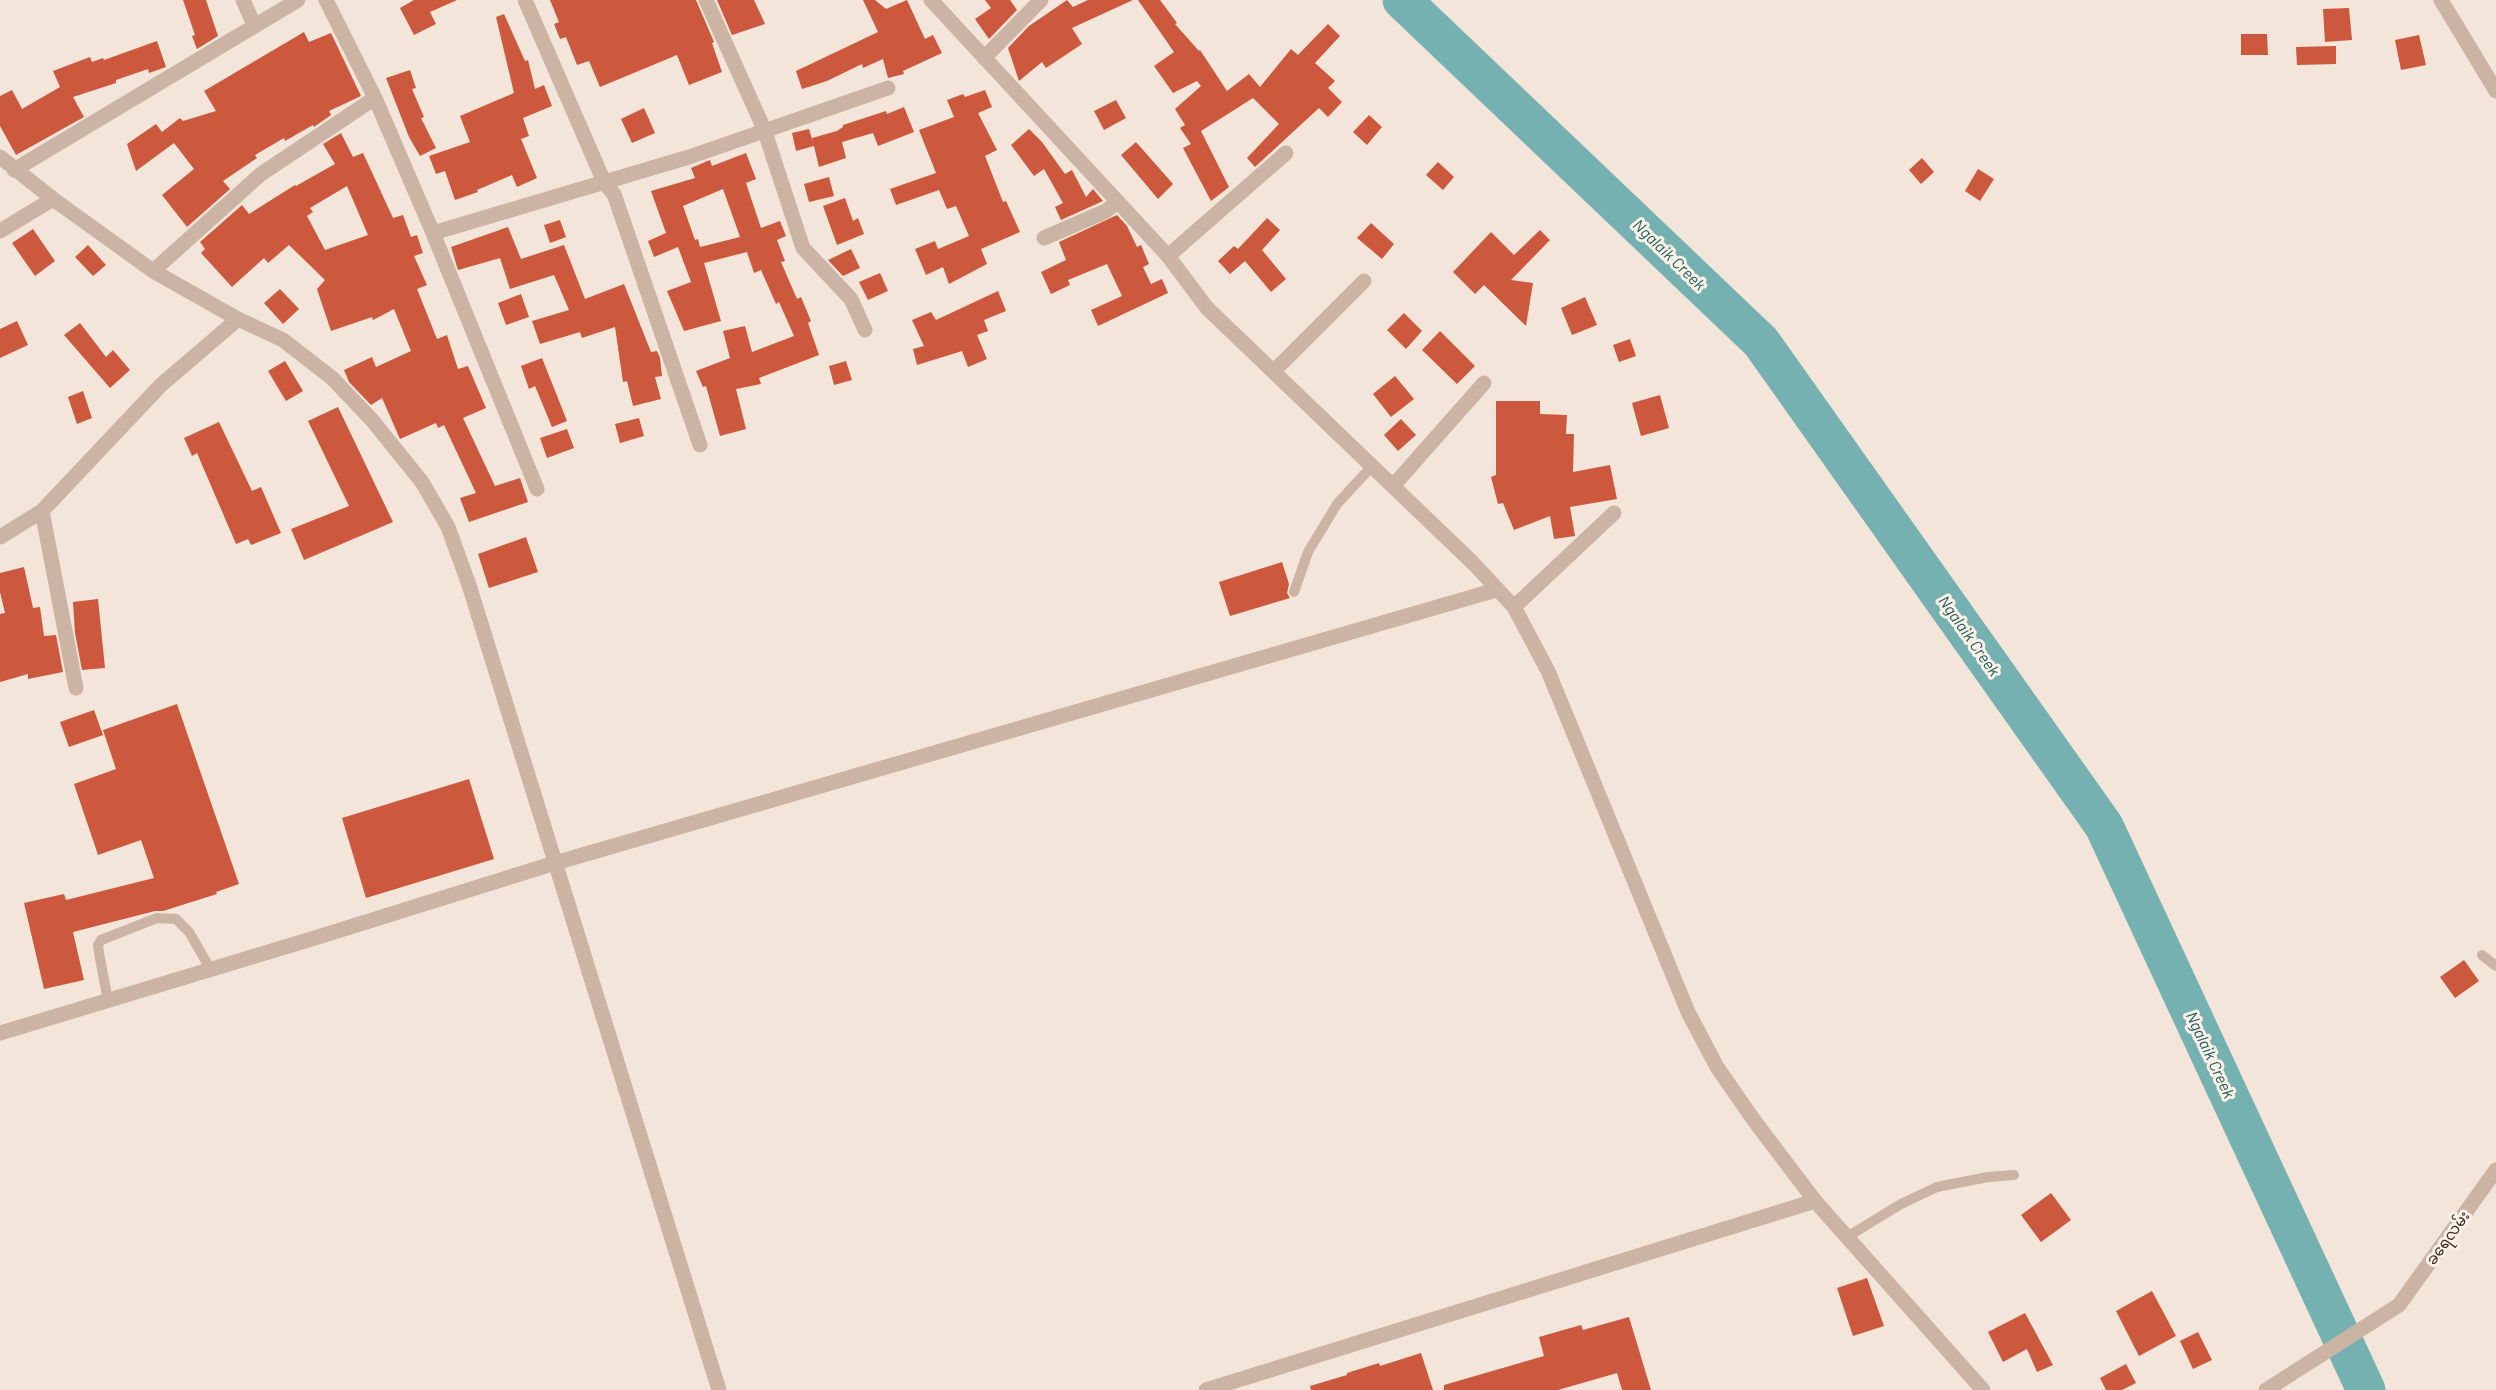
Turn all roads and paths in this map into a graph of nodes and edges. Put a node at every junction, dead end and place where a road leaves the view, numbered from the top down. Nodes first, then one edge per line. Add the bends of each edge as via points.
1 (243, 0) edge
2 (298, 0) edge
3 (326, 0) edge
4 (525, 0) edge
5 (706, 0) edge
6 (931, 0) edge
7 (1041, 0) edge
8 (2441, 0) edge
9 (254, 25) junction
10 (984, 58) junction
11 (888, 88) dead end
12 (2496, 91) edge
13 (375, 98) junction
14 (764, 129) junction
15 (1286, 153) dead end
16 (0, 157) edge
17 (14, 170) junction
18 (605, 184) junction
19 (53, 199) junction
20 (1117, 202) junction
21 (0, 231) edge
22 (433, 233) junction
23 (1044, 238) dead end
24 (1168, 256) junction
25 (153, 271) junction
26 (1364, 281) dead end
27 (238, 319) junction
28 (865, 330) dead end
29 (1274, 371) junction
30 (1484, 383) dead end
31 (700, 445) dead end
32 (1372, 466) junction
33 (1393, 486) junction
34 (537, 489) dead end
35 (42, 511) junction
36 (1614, 513) dead end
37 (0, 537) edge
38 (1496, 590) junction
39 (1294, 592) dead end
40 (1514, 607) junction
41 (76, 688) dead end
42 (555, 863) junction
43 (2482, 955) dead end
44 (2496, 966) edge
45 (211, 970) junction
46 (108, 1001) junction
47 (0, 1033) edge
48 (2496, 1170) edge
49 (2014, 1175) dead end
50 (1815, 1201) junction
51 (1847, 1237) junction
52 (719, 1390) edge
53 (1206, 1390) edge
54 (1983, 1390) edge
55 (2266, 1390) edge

1 - 9 street
2 - 9 street
3 - 13 street
4 - 18 street
5 - 14 street
6 - 10 street
7 - 10 street
8 - 12 street
9 - 17 street
10 - 20 street
11 - 14 street
13 - 22 street
13 - 25 street via 261,174
14 - 18 street
14 - 28 street via 802,248 851,299
15 - 24 street
16 - 17 street
17 - 19 street
18 - 22 street
18 - 31 street via 614,194
19 - 21 street
19 - 25 street
20 - 23 street via 1086,221
20 - 24 street
22 - 34 street
24 - 29 street via 1207,308
25 - 27 street
26 - 29 street
27 - 35 street via 161,385
27 - 42 street via 283,340 332,378 372,420 427,491 448,527
29 - 32 street
30 - 33 street
32 - 33 street
32 - 39 lane via 1337,504 1308,552
33 - 38 street
35 - 37 street
35 - 41 street
36 - 40 street
38 - 40 street
38 - 42 street
40 - 50 street via 1548,671 1688,1012 1717,1067
42 - 45 street
42 - 52 street
43 - 44 lane
45 - 46 street
45 - 46 lane via 189,932 176,919 157,918 101,940 98,945
46 - 47 street
48 - 55 street, ခရေလမ်း via 2399,1305
49 - 51 lane via 1936,1187
50 - 51 street
50 - 53 street
51 - 54 street

